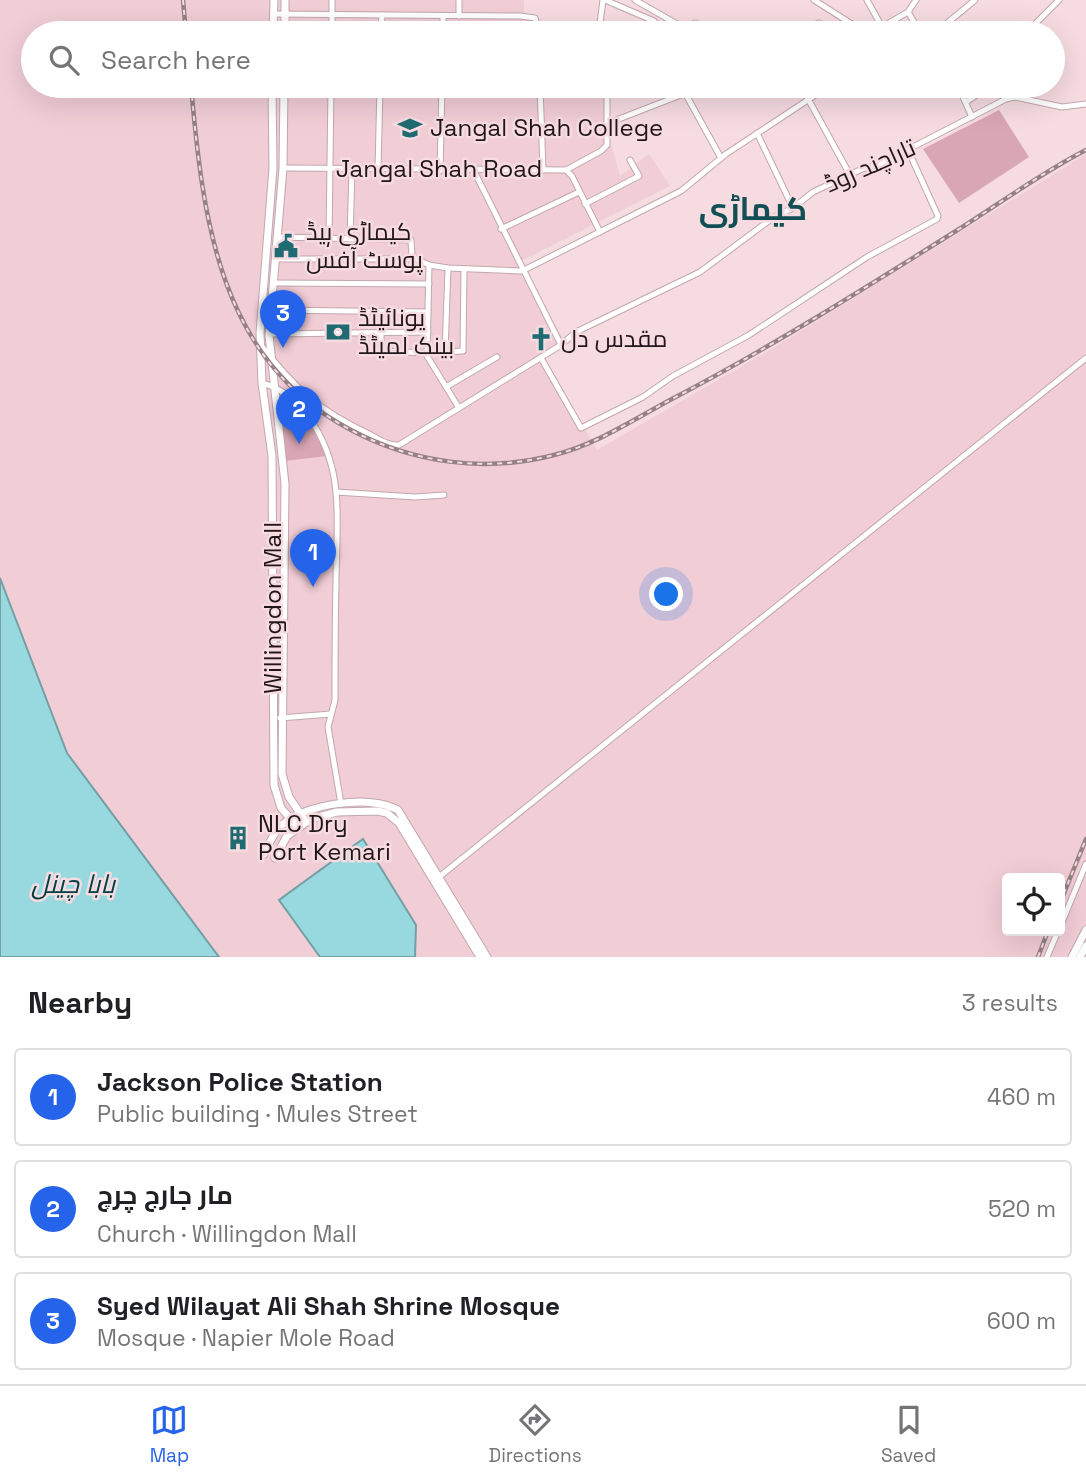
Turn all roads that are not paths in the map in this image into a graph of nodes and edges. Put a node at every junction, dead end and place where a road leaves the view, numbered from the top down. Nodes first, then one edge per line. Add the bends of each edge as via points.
1 (274, 0) edge
2 (285, 0) edge
3 (332, 0) edge
4 (459, 0) edge
5 (604, 0) edge
6 (635, 0) edge
7 (814, 0) edge
8 (867, 0) edge
9 (916, 0) edge
10 (975, 0) edge
11 (1059, 0) edge
12 (908, 12) junction
13 (273, 14) junction
14 (285, 14) junction
15 (332, 14) junction
16 (382, 15) junction
17 (443, 16) junction
18 (459, 16) junction
19 (654, 20) dead end
20 (273, 21) edge
21 (285, 21) edge
22 (332, 21) edge
23 (382, 21) edge
24 (443, 21) edge
25 (536, 21) edge
26 (601, 21) edge
27 (672, 21) edge
28 (847, 21) edge
29 (879, 21) edge
30 (892, 21) edge
31 (913, 21) edge
32 (949, 21) edge
33 (1039, 21) edge
34 (272, 98) edge
35 (284, 98) edge
36 (331, 98) edge
37 (380, 98) edge
38 (442, 98) edge
39 (540, 98) edge
40 (607, 98) edge
41 (672, 98) edge
42 (688, 98) edge
43 (964, 98) edge
44 (972, 98) edge
45 (1010, 98) edge
46 (1020, 98) edge
47 (807, 99) joint
48 (966, 102) junction
49 (1086, 104) edge
50 (972, 117) junction
51 (606, 124) junction
52 (757, 133) junction
53 (908, 150) junction
54 (721, 158) junction
55 (630, 160) dead end
56 (283, 168) junction
57 (330, 168) junction
58 (352, 169) junction
59 (378, 169) junction
60 (440, 170) junction
61 (543, 170) junction
62 (566, 170) junction
63 (474, 171) junction
64 (850, 175) junction
65 (579, 192) junction
66 (585, 204) junction
67 (793, 208) junction
68 (501, 229) junction
69 (600, 232) junction
70 (277, 237) junction
71 (329, 239) junction
72 (350, 239) junction
73 (276, 259) junction
74 (413, 259) junction
75 (429, 265) junction
76 (448, 268) junction
77 (464, 269) junction
78 (522, 271) junction
79 (273, 284) junction
80 (429, 284) junction
81 (273, 310) junction
82 (428, 312) junction
83 (428, 332) junction
84 (381, 333) junction
85 (270, 334) junction
86 (260, 344) junction
87 (561, 345) junction
88 (445, 352) junction
89 (427, 353) junction
90 (497, 357) dead end
91 (272, 358) junction
92 (541, 358) junction
93 (1086, 358) edge
94 (262, 383) junction
95 (273, 387) junction
96 (446, 387) junction
97 (459, 408) junction
98 (336, 492) junction
99 (444, 495) dead end
100 (331, 714) junction
101 (284, 718) junction
102 (274, 719) junction
103 (341, 804) junction
104 (300, 813) junction
105 (291, 818) junction
106 (306, 822) junction
107 (298, 827) junction
108 (264, 854) dead end
109 (275, 858) dead end
110 (1086, 864) edge
111 (439, 877) junction
112 (1065, 915) edge
113 (1086, 930) edge
114 (1056, 936) edge
115 (1086, 946) edge
116 (480, 957) edge
117 (487, 957) edge
118 (1047, 957) edge
119 (1072, 957) edge
120 (1080, 957) edge

1 - 13 main road
2 - 14 main road
3 - 15 street
4 - 18 street
5 - 19 street
5 - 26 street
6 - 27 street
7 - 28 street
8 - 29 street
9 - 12 street
10 - 32 street
11 - 33 street
12 - 30 street
12 - 31 street
13 - 14 street
13 - 20 main road
14 - 15 street
14 - 21 main road
15 - 16 street
15 - 22 street
16 - 17 street
16 - 23 street
17 - 18 street
17 - 24 street
18 - 25 street
34 - 86 main road, Willingdon Mall via 273,168
35 - 56 main road, Willingdon Mall
36 - 57 street
37 - 59 street
38 - 60 street
39 - 61 street
40 - 51 street
41 - 51 street
42 - 54 street
43 - 48 street
44 - 48 street
45 - 50 street, تاراچند روڈ
46 - 49 street, تاراچند روڈ via 1062,107
47 - 52 street
47 - 64 street
48 - 50 street
50 - 53 street, تاراچند روڈ
51 - 62 street via 605,148
52 - 54 street
52 - 67 street
53 - 64 street, تاراچند روڈ
53 - 92 street via 937,219 867,257 755,332 643,397 581,428
54 - 69 street via 681,191
55 - 66 street via 639,176
56 - 57 street, Jangal Shah Road
56 - 70 main road, Willingdon Mall
57 - 58 street, Jangal Shah Road
57 - 71 street
58 - 59 street, Jangal Shah Road
58 - 72 street
59 - 60 street, Jangal Shah Road
60 - 63 street, Jangal Shah Road
61 - 62 street, Jangal Shah Road
61 - 63 street, Jangal Shah Road
62 - 65 street, Jangal Shah Road
63 - 68 street
64 - 67 street, تاراچند روڈ via 813,192
65 - 66 street, Jangal Shah Road
65 - 68 street
66 - 69 street, Jangal Shah Road
67 - 87 street, تاراچند روڈ via 700,272 576,332
68 - 78 street
69 - 78 street
70 - 71 street
70 - 73 main road, Willingdon Mall
71 - 72 street
72 - 74 street via 411,240
73 - 74 street
73 - 79 main road, Willingdon Mall
74 - 75 street
75 - 76 street
75 - 80 street
76 - 77 street
76 - 88 street
77 - 78 street
77 - 88 street via 463,349
78 - 87 street
79 - 80 street
79 - 81 main road, Willingdon Mall
80 - 82 street
81 - 82 street
81 - 85 main road, Willingdon Mall
82 - 83 street
83 - 84 street
83 - 89 street
84 - 85 street
84 - 89 street via 384,351
85 - 91 main road, Willingdon Mall
86 - 91 street
86 - 94 main road, Willingdon Mall
87 - 92 street, تاراچند روڈ
88 - 89 street
89 - 96 street
90 - 96 street
91 - 95 main road, Willingdon Mall
91 - 97 street, تاراچند روڈ via 315,404 391,445 404,443
92 - 97 street, تاراچند روڈ
93 - 111 street
94 - 95 street
94 - 102 main road, Willingdon Mall via 272,456
95 - 98 street via 307,415 328,455
95 - 101 main road, Willingdon Mall via 285,484
96 - 97 street
98 - 99 street
98 - 100 street via 335,701
100 - 101 street
100 - 103 street via 328,727
101 - 102 street
101 - 104 main road, Willingdon Mall via 283,782
102 - 105 main road, Willingdon Mall via 275,792
103 - 104 main road
103 - 111 main road via 377,802 398,810
104 - 105 main road
104 - 106 main road, Willingdon Mall
105 - 107 main road, Willingdon Mall
105 - 108 main road via 279,828
106 - 107 main road
106 - 116 main road via 337,812 377,811 393,817
107 - 109 main road
110 - 112 street
111 - 117 main road
113 - 119 main road
114 - 118 street
115 - 120 main road

